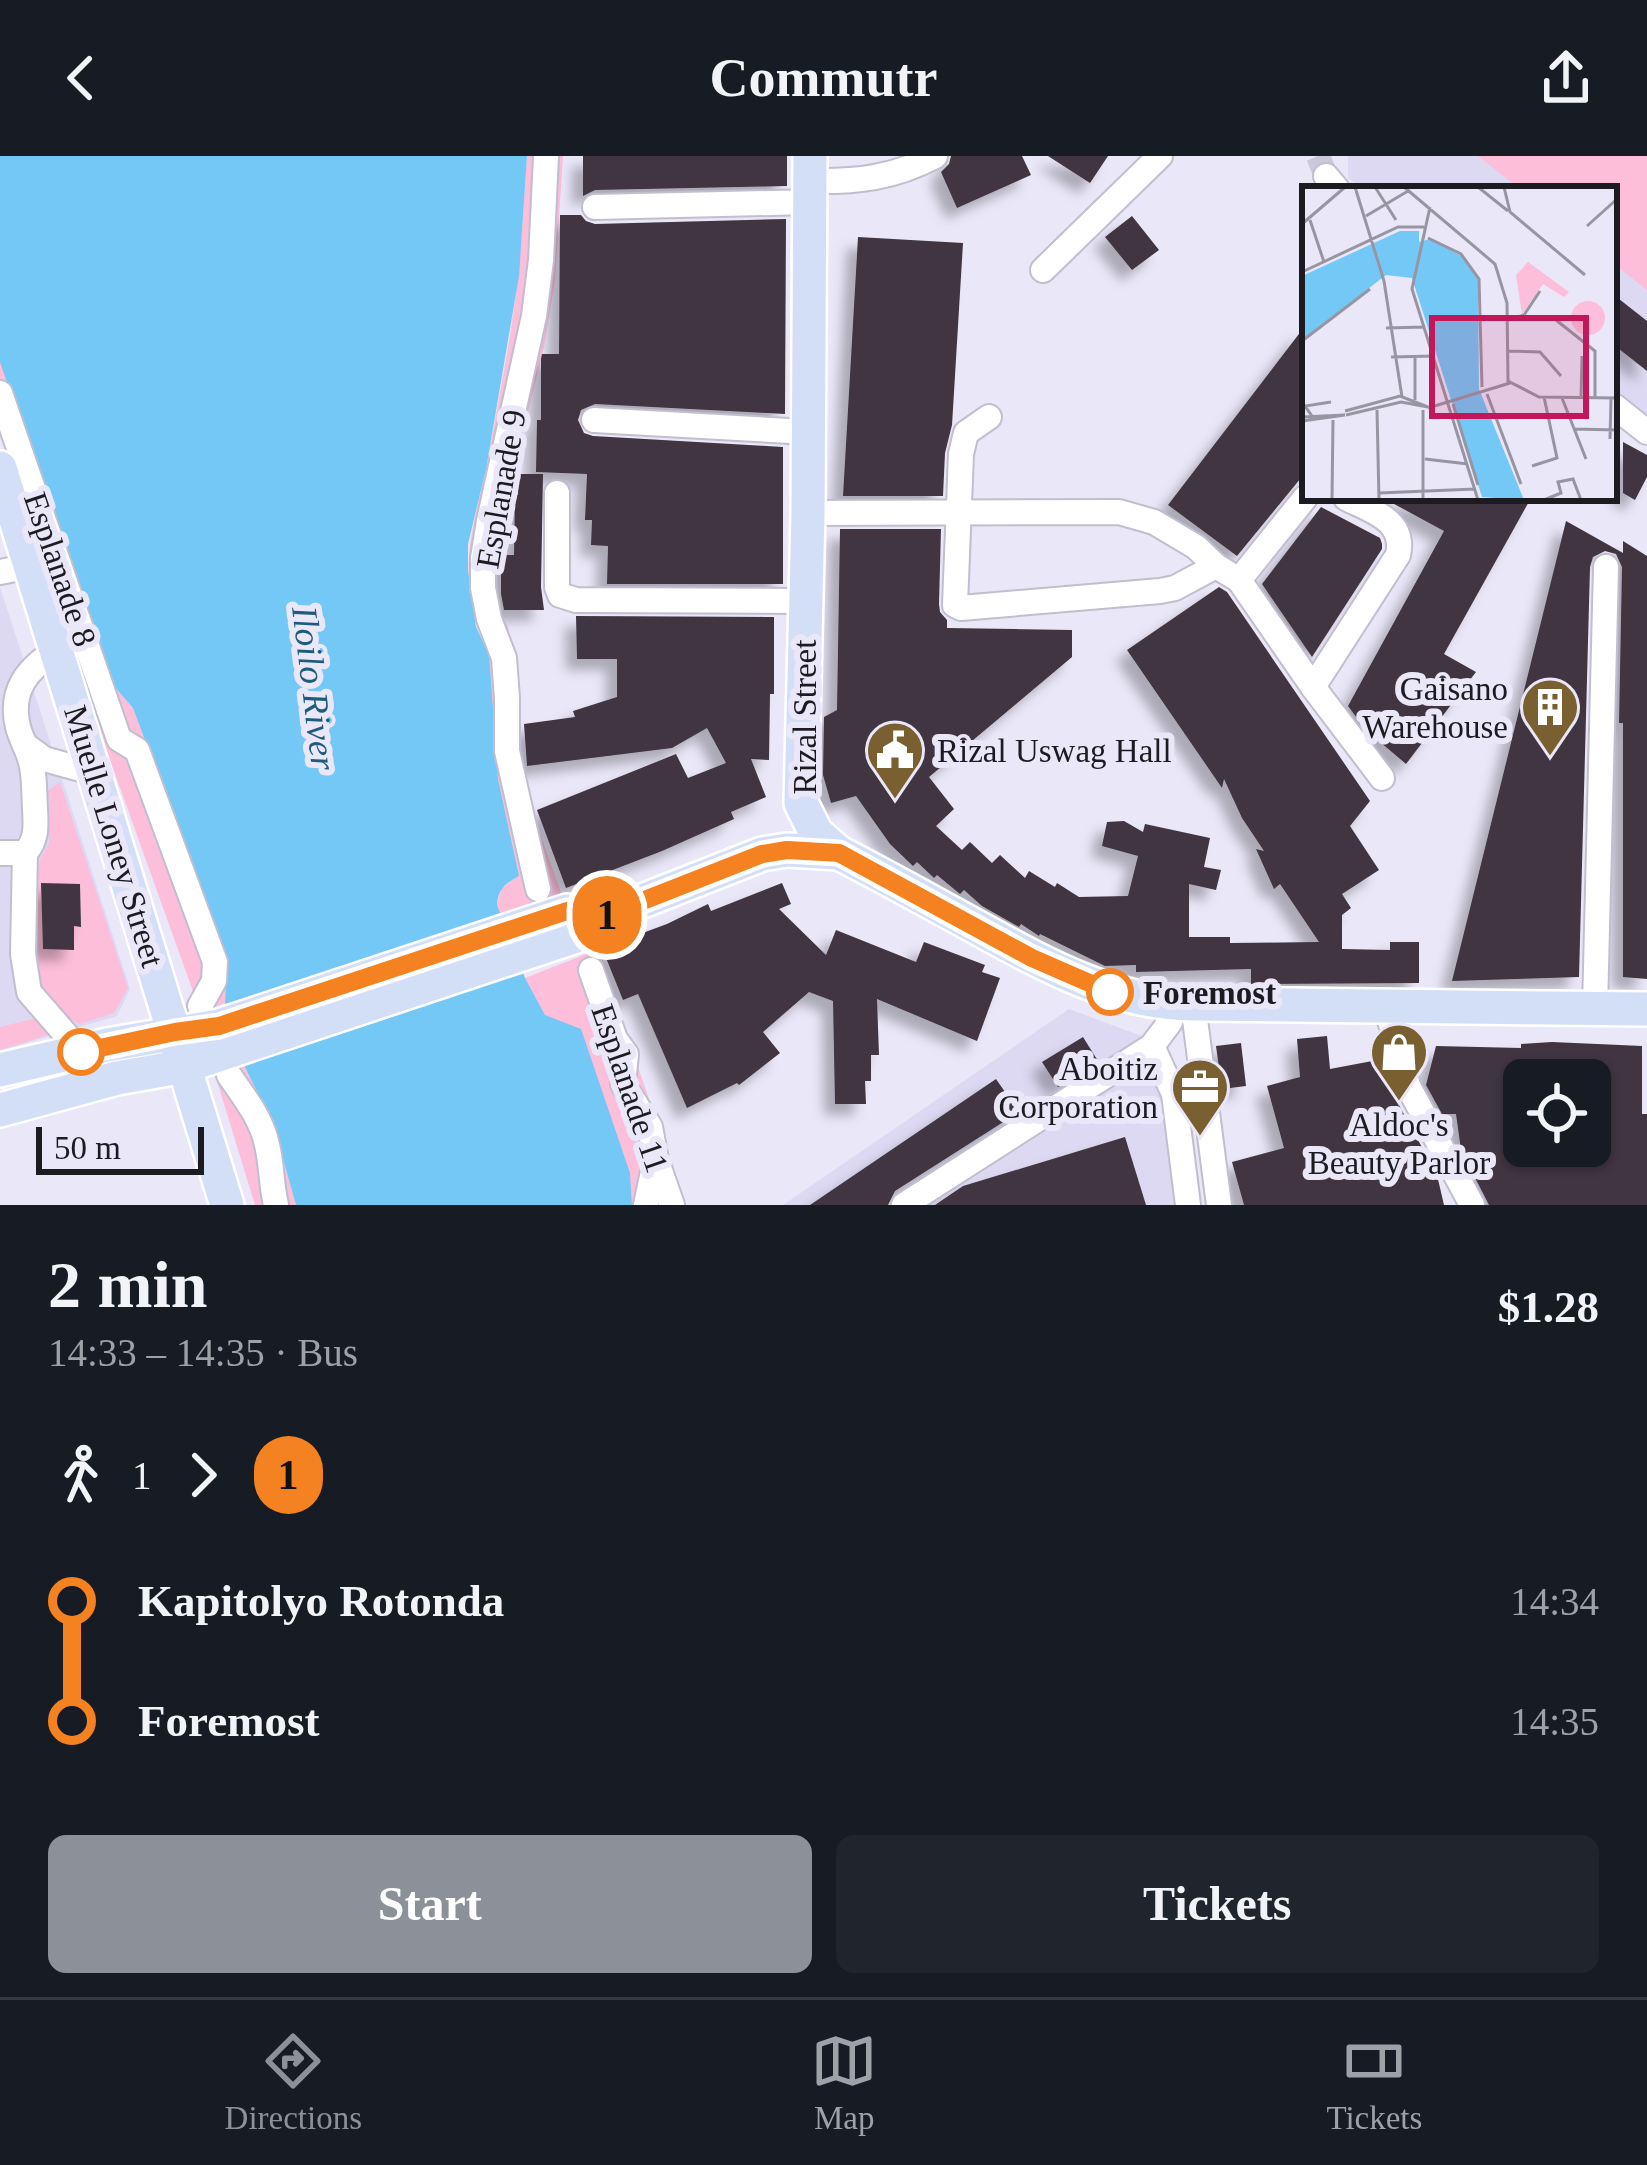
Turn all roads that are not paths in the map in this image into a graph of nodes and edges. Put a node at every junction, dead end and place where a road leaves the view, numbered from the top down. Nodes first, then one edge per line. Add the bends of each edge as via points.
1 (546, 156) edge
2 (935, 156) edge
3 (1160, 156) edge
4 (810, 180) edge
5 (595, 207) dead end
6 (1043, 270) dead end
7 (0, 393) edge
8 (1617, 408) edge
9 (989, 417) dead end
10 (594, 420) dead end
11 (1647, 431) edge
12 (807, 432) junction
13 (0, 468) edge
14 (557, 493) dead end
15 (1303, 501) edge
16 (1352, 501) edge
17 (808, 513) junction
18 (958, 513) junction
19 (1216, 566) junction
20 (1606, 567) dead end
21 (16, 569) edge
22 (1239, 580) junction
23 (804, 601) junction
24 (57, 650) junction
25 (1313, 687) junction
26 (24, 742) junction
27 (95, 773) junction
28 (1382, 778) dead end
29 (801, 803) junction
30 (13, 853) edge
31 (839, 853) junction
32 (762, 854) junction
33 (538, 889) dead end
34 (591, 970) dead end
35 (1184, 1004) junction
36 (1386, 1006) junction
37 (1595, 1008) junction
38 (1647, 1009) edge
39 (175, 1032) junction
40 (219, 1040) junction
41 (1152, 1046) junction
42 (81, 1052) junction
43 (185, 1066) junction
44 (0, 1070) edge
45 (0, 1110) edge
46 (656, 1159) junction
47 (227, 1205) edge
48 (276, 1205) edge
49 (646, 1205) edge
50 (672, 1205) edge
51 (904, 1205) edge
52 (1188, 1205) edge
53 (1219, 1205) edge
54 (1472, 1205) edge

1 - 33 street, Esplanade 9 via 534,316 483,558 486,603 504,658 509,766
2 - 4 street via 888,175
3 - 6 street
4 - 5 street
4 - 12 main road, Rizal Street
7 - 40 street, Esplanade 8 via 119,739 137,750 215,962
8 - 11 street
9 - 18 street via 966,433
10 - 12 street
12 - 17 main road, Rizal Street
13 - 21 main road, Muelle Loney Street
14 - 23 street via 560,595
15 - 22 street
16 - 25 street via 1387,518 1401,542
17 - 18 street
17 - 23 main road, Rizal Street
18 - 19 street via 1120,512 1154,522
18 - 19 street via 954,599 961,608 1160,592
19 - 22 street
20 - 37 street
21 - 24 main road, Muelle Loney Street
22 - 25 street
23 - 29 main road, Rizal Street
24 - 26 street via 35,664 18,692
24 - 27 main road, Muelle Loney Street
25 - 28 street
26 - 27 street via 44,759
26 - 30 street via 36,833 32,846
27 - 39 main road, Muelle Loney Street
29 - 31 main road, Rizal Street via 816,833
29 - 32 main road
30 - 42 street via 29,992
31 - 32 main road
31 - 35 main road, Rizal Street via 1081,981
32 - 40 main road
34 - 46 street, Esplanade 11 via 626,1054 623,1084 650,1127
35 - 36 main road, Rizal Street
35 - 41 street
35 - 53 street
36 - 37 main road, Rizal Street
36 - 54 street via 1408,1086
37 - 38 main road, Rizal Street
39 - 40 main road
39 - 42 main road
39 - 43 main road, Muelle Loney Street
40 - 43 main road
40 - 48 street via 268,1145
41 - 51 street
41 - 52 street via 1174,1094
42 - 44 main road
43 - 45 main road
43 - 47 main road, Muelle Loney Street
46 - 49 street
46 - 50 street, Esplanade 11

